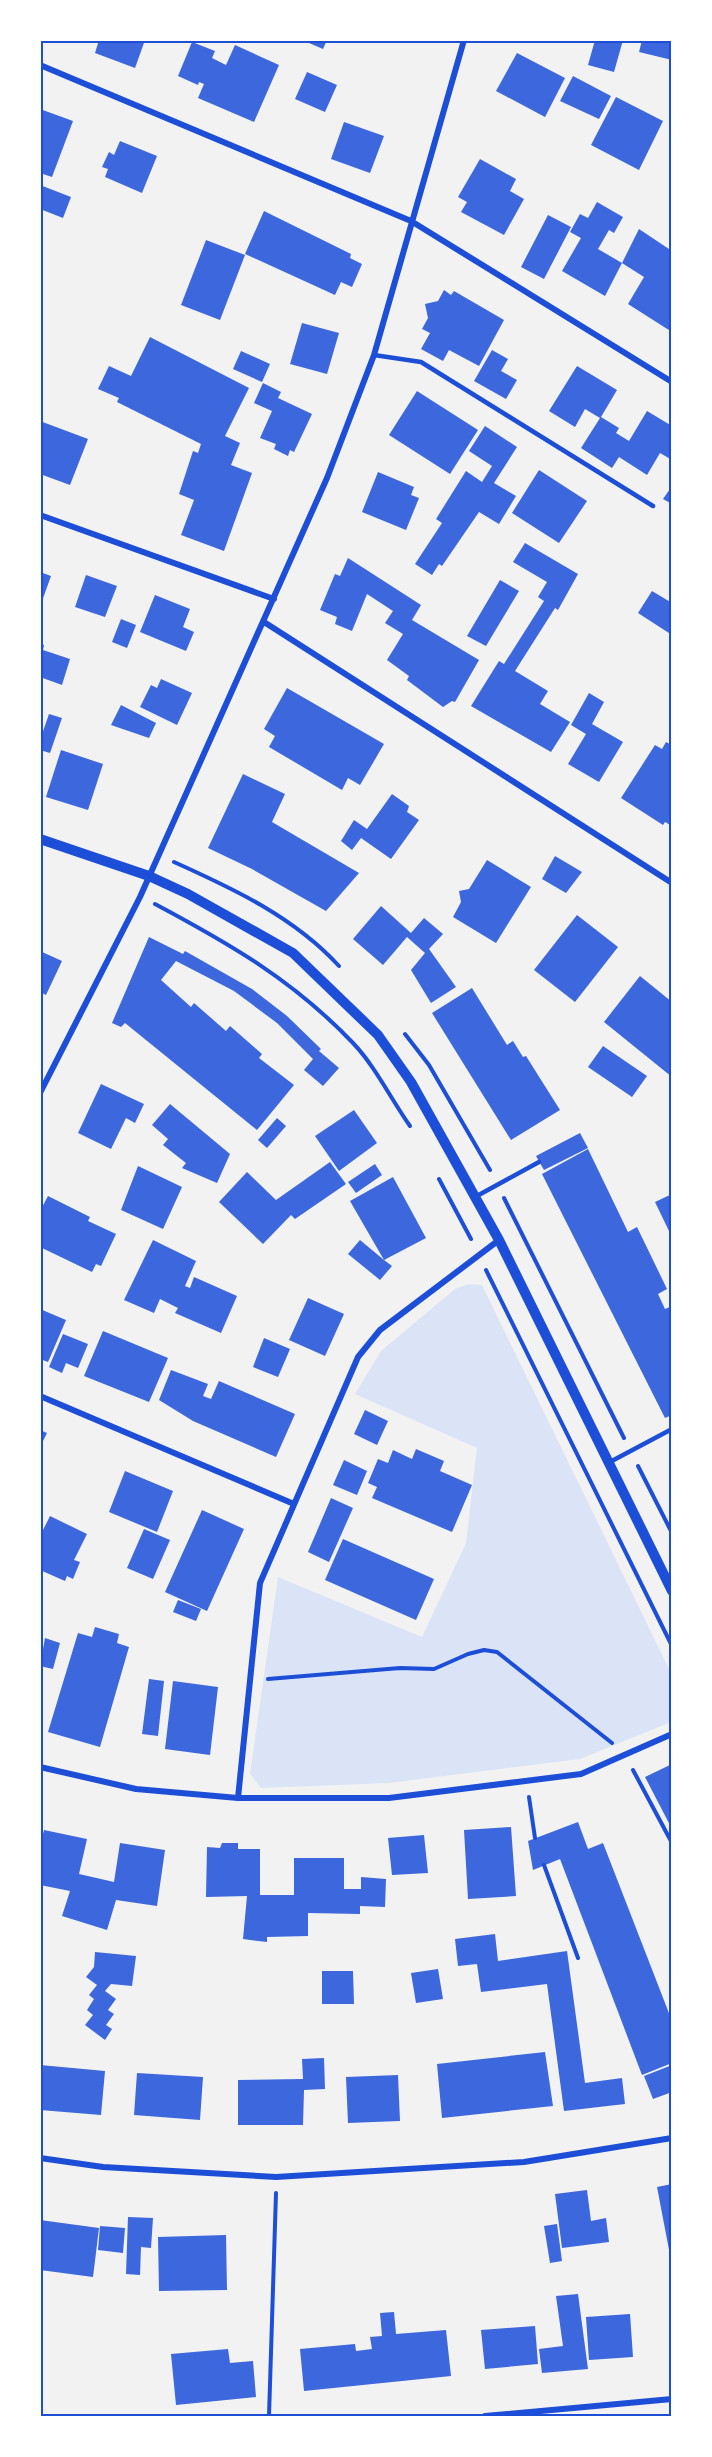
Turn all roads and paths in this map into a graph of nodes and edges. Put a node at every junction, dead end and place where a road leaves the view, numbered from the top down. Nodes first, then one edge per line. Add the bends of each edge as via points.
1 (464, 40) edge
2 (40, 65) edge
3 (411, 221) junction
4 (374, 355) junction
5 (672, 382) edge
6 (652, 506) dead end
7 (40, 515) edge
8 (274, 599) junction
9 (264, 622) junction
10 (40, 840) edge
11 (149, 876) junction
12 (672, 883) edge
13 (140, 897) junction
14 (40, 1093) edge
15 (417, 1136) dead end
16 (539, 1162) dead end
17 (437, 1175) dead end
18 (497, 1184) junction
19 (475, 1197) junction
20 (498, 1240) junction
21 (479, 1254) junction
22 (40, 1396) edge
23 (672, 1429) edge
24 (631, 1451) junction
25 (608, 1463) junction
26 (294, 1504) junction
27 (672, 1533) edge
28 (672, 1591) edge
29 (672, 1646) edge
30 (250, 1680) junction
31 (672, 1734) edge
32 (625, 1755) junction
33 (40, 1767) edge
34 (527, 1780) junction
35 (238, 1798) junction
36 (535, 1838) dead end
37 (672, 1844) edge
38 (544, 1865) dead end
39 (578, 1958) dead end
40 (672, 2138) edge
41 (40, 2158) edge
42 (276, 2177) junction
43 (672, 2398) edge
44 (269, 2416) edge
45 (485, 2416) edge

1 - 3 street
2 - 3 street
3 - 4 street
3 - 5 street
4 - 6 lane via 421,362
4 - 8 street via 327,478
7 - 8 street
8 - 9 street
9 - 11 street
9 - 12 street
10 - 11 street
11 - 13 street
11 - 19 street via 293,953 378,1035 411,1082
13 - 14 street
13 - 15 path via 225,941 285,981 354,1044
16 - 18 lane
17 - 21 path
18 - 19 lane
18 - 24 path
19 - 20 street
20 - 21 street
20 - 25 street
21 - 26 street via 380,1330 358,1357
21 - 29 path
22 - 26 street
23 - 24 lane
24 - 25 lane
24 - 27 path
25 - 28 street
26 - 30 street via 260,1582
30 - 32 path via 400,1668 434,1669 468,1654 497,1652
30 - 35 street
31 - 32 street
32 - 34 street via 581,1774
32 - 37 path
33 - 35 street via 136,1789
34 - 35 street via 389,1798
34 - 36 path
38 - 39 path
40 - 42 street via 524,2162
41 - 42 street via 103,2167
42 - 44 path
43 - 45 street

